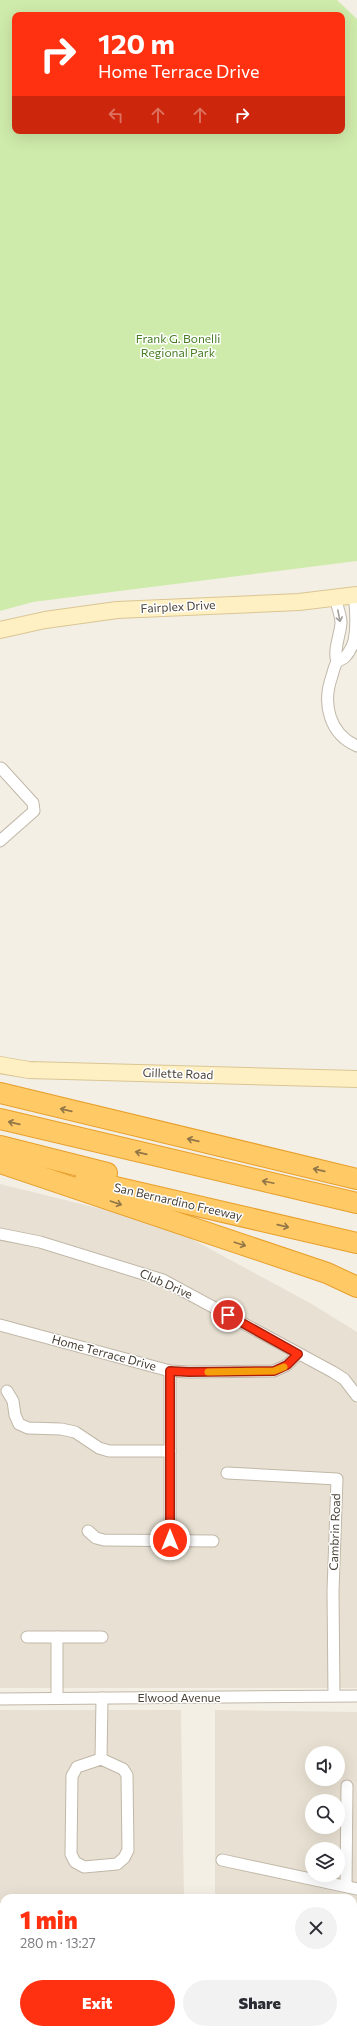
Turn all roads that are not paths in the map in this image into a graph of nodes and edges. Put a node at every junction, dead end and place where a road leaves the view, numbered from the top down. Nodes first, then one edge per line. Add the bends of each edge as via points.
1 (355, 595) edge
2 (336, 598) junction
3 (0, 630) edge
4 (340, 634) junction
5 (355, 636) junction
6 (338, 662) junction
7 (357, 746) edge
8 (0, 769) edge
9 (0, 842) edge
10 (0, 1065) edge
11 (357, 1079) edge
12 (0, 1094) edge
13 (0, 1119) edge
14 (0, 1146) edge
15 (0, 1158) edge
16 (0, 1163) edge
17 (352, 1177) edge
18 (319, 1194) junction
19 (357, 1203) edge
20 (357, 1217) edge
21 (357, 1229) edge
22 (0, 1234) edge
23 (357, 1243) edge
24 (357, 1286) edge
25 (0, 1325) edge
26 (298, 1354) junction
27 (170, 1371) junction
28 (7, 1390) dead end
29 (357, 1396) edge
30 (170, 1451) junction
31 (227, 1473) dead end
32 (88, 1531) dead end
33 (170, 1540) junction
34 (213, 1541) dead end
35 (27, 1637) dead end
36 (57, 1637) junction
37 (102, 1637) dead end
38 (334, 1696) junction
39 (357, 1696) edge
40 (57, 1698) junction
41 (102, 1698) junction
42 (0, 1699) edge
43 (101, 1759) junction
44 (347, 1786) dead end
45 (222, 1860) dead end
46 (346, 1886) junction
47 (357, 1889) edge

1 - 2 main road, Fairplex Drive
1 - 5 street
2 - 3 main road, Fairplex Drive via 117,610 45,620
2 -> 4 street via 341,620
4 - 5 street
4 - 6 street via 335,654
5 - 6 street via 351,649
6 - 7 street via 329,684 328,709 335,729 342,737
8 - 9 street via 34,802 34,811
10 - 11 main road, Gillette Road via 29,1070
17 -> 12 highway
18 -> 13 highway
14 - 21 highway
15 -> 23 highway, San Bernardino Freeway via 163,1199
16 -> 24 highway via 327,1272
18 - 19 highway
18 - 20 highway via 347,1214
22 - 26 street, Club Drive via 40,1242 163,1280
25 - 27 street, Home Terrace Drive
26 - 27 street, Home Terrace Drive via 287,1365 274,1371
26 - 29 street, Club Drive via 344,1379
27 - 30 street
28 - 30 street via 19,1424 28,1428 75,1432 99,1448 109,1451
30 - 33 street
31 - 38 street, Cambrin Road via 337,1479 333,1591
32 - 33 street via 96,1538 104,1540
33 - 34 street
35 - 36 street
36 - 37 street
36 - 40 street
38 - 39 street, Elwood Avenue
38 - 41 street, Elwood Avenue
40 - 41 street, Elwood Avenue
40 - 42 street, Elwood Avenue
41 - 43 street
43 - 43 street via 78,1767 72,1776 71,1854 76,1862 84,1867 117,1864 128,1850 127,1775 123,1769
44 - 46 street
45 - 46 street
46 - 47 street

